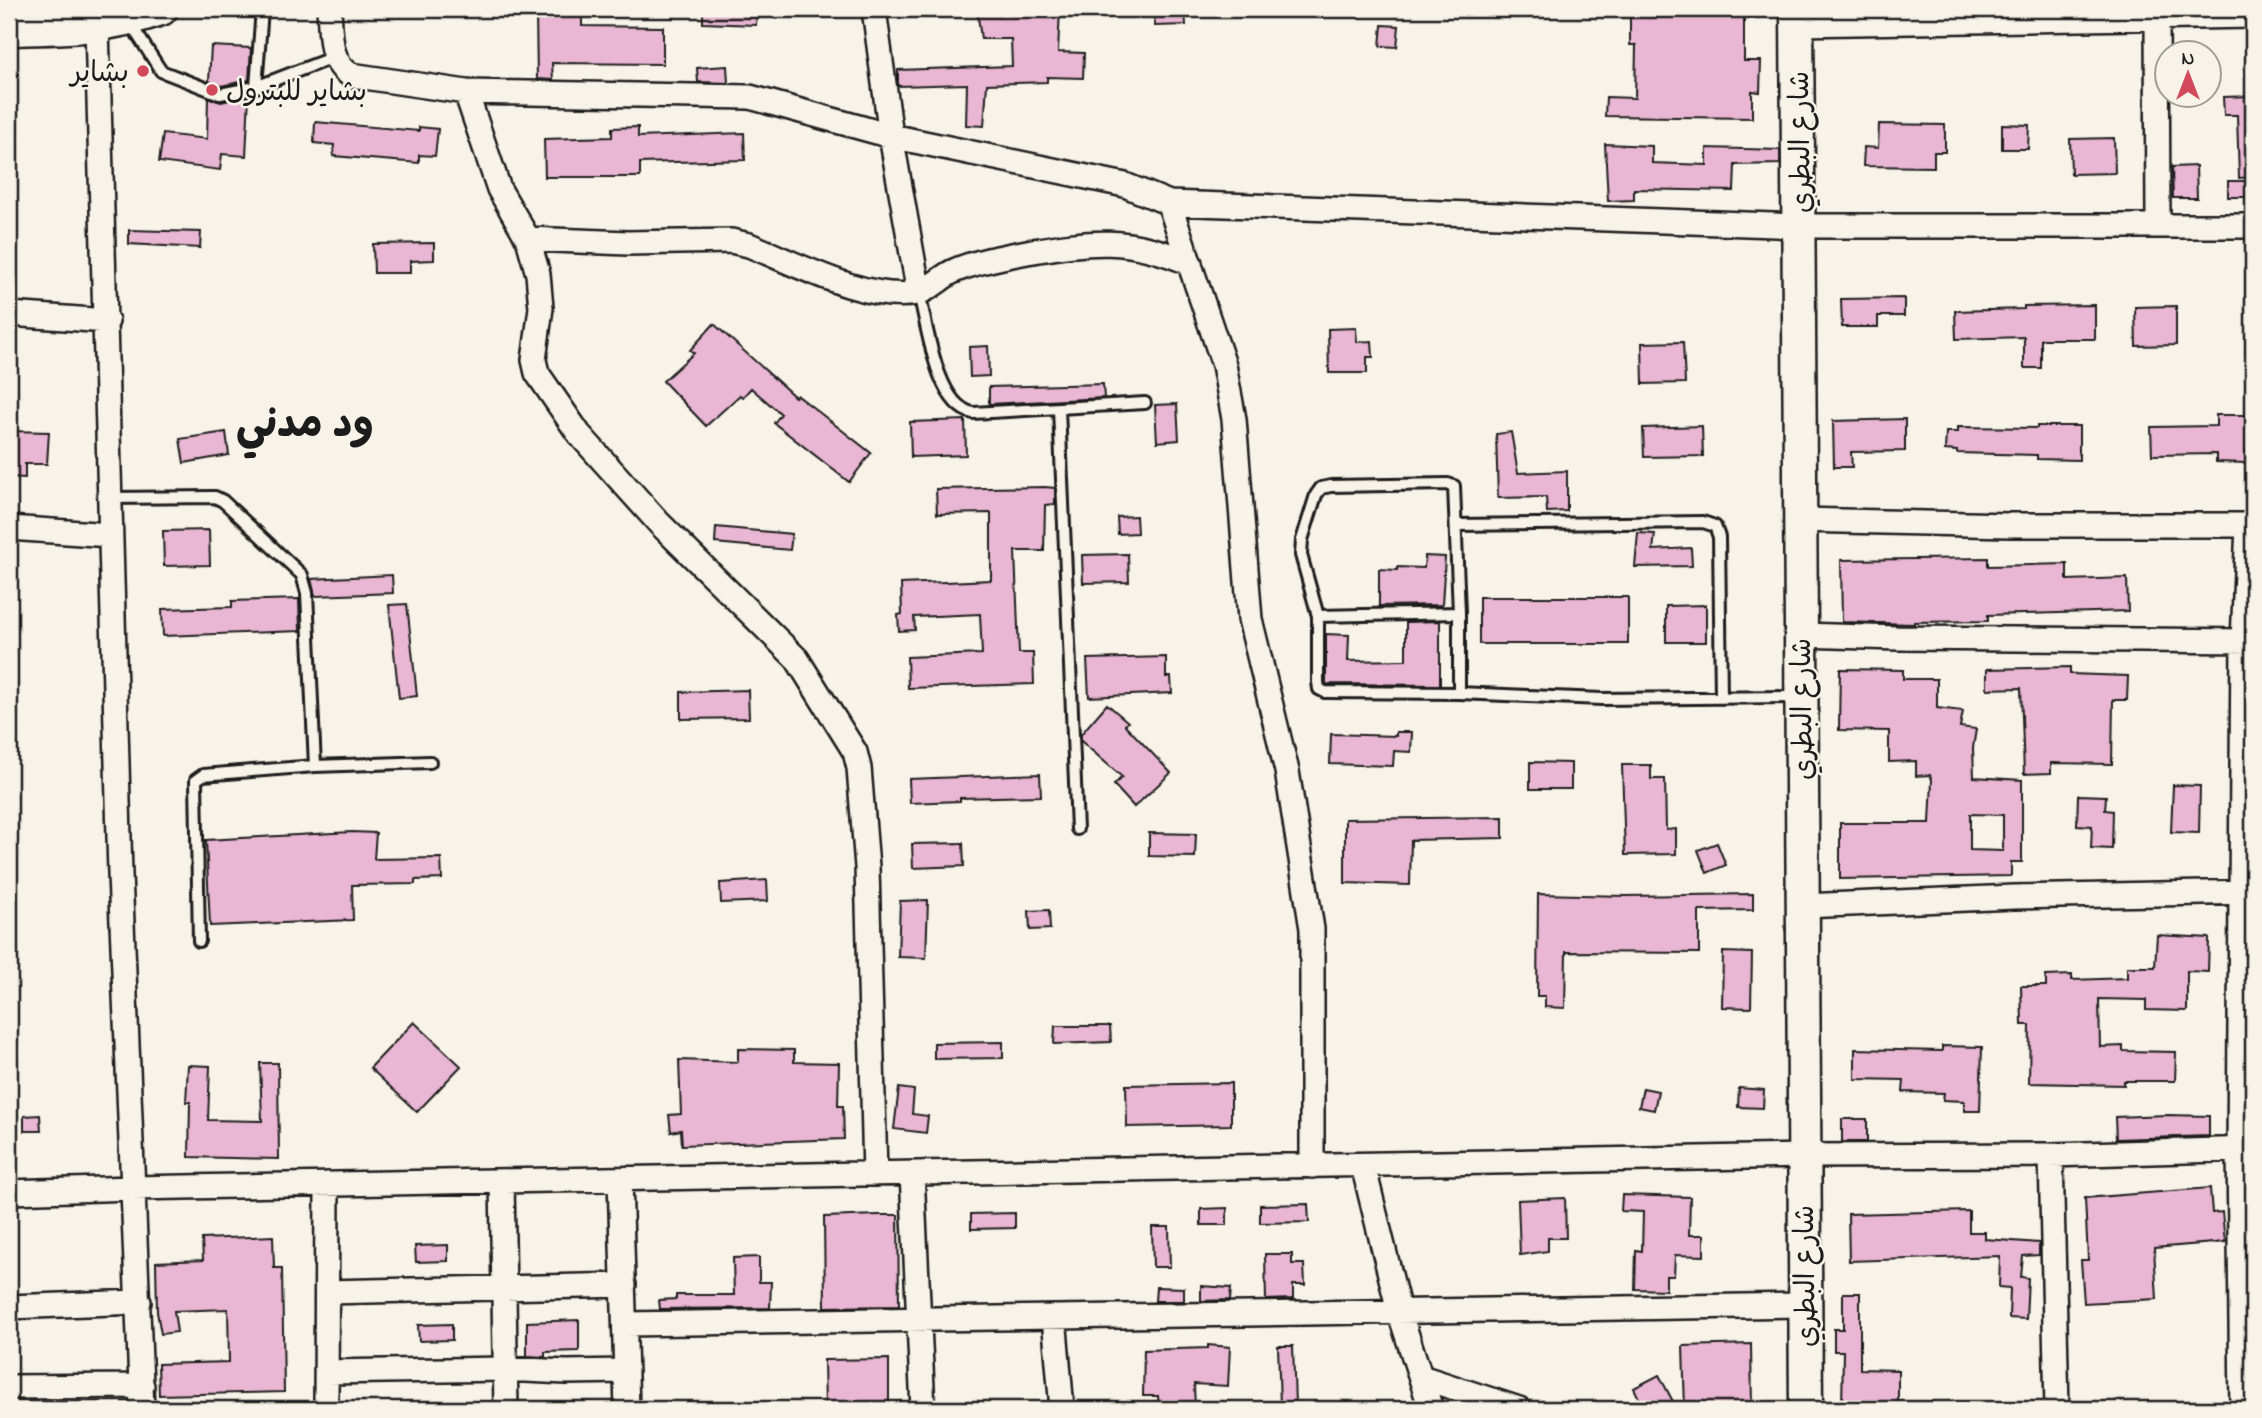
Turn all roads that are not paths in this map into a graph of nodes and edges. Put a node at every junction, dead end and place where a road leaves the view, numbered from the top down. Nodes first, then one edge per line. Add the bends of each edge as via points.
1 (161, 9) edge
2 (262, 9) edge
3 (329, 9) edge
4 (874, 9) edge
5 (1798, 16) edge
6 (2253, 16) edge
7 (2157, 18) junction
8 (128, 20) junction
9 (97, 26) junction
10 (9, 29) edge
11 (334, 57) junction
12 (256, 87) junction
13 (466, 92) junction
14 (891, 136) junction
15 (1169, 203) junction
16 (1800, 226) junction
17 (2158, 226) junction
18 (2253, 226) edge
19 (528, 239) junction
20 (1189, 263) junction
21 (919, 293) junction
22 (9, 314) edge
23 (107, 321) junction
24 (1145, 403) dead end
25 (1059, 409) junction
26 (109, 498) junction
27 (1800, 520) junction
28 (2250, 525) edge
29 (1457, 526) junction
30 (9, 528) edge
31 (110, 535) junction
32 (1459, 613) junction
33 (1318, 616) junction
34 (1801, 635) junction
35 (2248, 641) edge
36 (1459, 693) junction
37 (1801, 697) junction
38 (1721, 698) junction
39 (430, 762) dead end
40 (315, 766) junction
41 (1077, 830) dead end
42 (2247, 892) edge
43 (1803, 906) junction
44 (199, 941) dead end
45 (2246, 1149) edge
46 (2051, 1156) junction
47 (1803, 1157) junction
48 (1363, 1165) junction
49 (1312, 1166) junction
50 (875, 1174) junction
51 (912, 1174) junction
52 (620, 1179) junction
53 (502, 1181) junction
54 (327, 1184) junction
55 (132, 1188) junction
56 (9, 1192) edge
57 (624, 1285) junction
58 (503, 1287) junction
59 (327, 1293) junction
60 (139, 1302) junction
61 (1805, 1305) junction
62 (9, 1307) edge
63 (1399, 1311) junction
64 (1054, 1317) junction
65 (917, 1320) junction
66 (625, 1324) junction
67 (505, 1369) junction
68 (626, 1371) junction
69 (327, 1372) junction
70 (1421, 1377) junction
71 (142, 1386) junction
72 (9, 1387) edge
73 (142, 1409) edge
74 (326, 1409) edge
75 (506, 1409) edge
76 (627, 1409) edge
77 (923, 1409) edge
78 (1062, 1409) edge
79 (1431, 1409) edge
80 (1519, 1409) edge
81 (1806, 1409) edge
82 (2057, 1409) edge
83 (2242, 1409) edge

1 - 8 main road
2 - 12 lane
3 - 11 street
4 - 14 street
5 - 7 street
5 - 16 main road, شارع البطري
6 - 7 street
7 - 17 street
8 - 9 main road
8 - 12 lane via 161,71 220,94
9 - 10 main road
9 - 23 street
11 - 12 lane
11 - 13 street via 340,69 351,75
13 - 14 street via 750,97
13 - 19 street via 503,198
14 - 15 street via 1125,185
14 - 21 street
15 - 16 street
15 - 20 street
16 - 17 street
16 - 27 main road, شارع البطري
17 - 18 street
19 - 21 street via 731,241 860,289
19 - 50 street via 540,290 537,373 579,434 659,523 797,659 855,752 867,867
20 - 21 street via 1137,245 1098,242 1004,257 954,271
20 - 49 street via 1224,365 1234,419 1250,619 1287,771 1312,929
21 - 25 lane via 941,381 958,408 974,413
22 - 23 street
23 - 26 street
24 - 25 lane
25 - 41 lane
26 - 31 street
26 - 40 lane via 215,497 302,575 307,593
27 - 28 street
27 - 34 main road, شارع البطري
28 - 35 street
29 - 32 lane
29 - 33 lane via 1456,494 1448,484 1321,488 1301,548
29 - 38 lane via 1703,522 1715,526 1719,537
30 - 31 street
31 - 55 street
32 - 33 lane
32 - 36 lane
33 - 36 lane via 1319,689
34 - 35 street
34 - 37 main road, شارع البطري
35 - 42 street
36 - 38 lane
37 - 38 lane
37 - 43 main road, شارع البطري
39 - 40 lane
40 - 44 lane via 203,775 196,780
42 - 43 street
42 - 45 street
43 - 47 main road, شارع البطري
45 - 46 street
45 - 83 street
46 - 47 street
46 - 82 street
47 - 48 street
47 - 61 main road, شارع البطري
48 - 49 street
48 - 63 street
49 - 51 street
50 - 51 street
50 - 52 street
51 - 65 street
52 - 53 street
52 - 57 street
53 - 54 street
53 - 58 street
54 - 55 street
54 - 59 street
55 - 56 street
55 - 60 street
57 - 58 street
57 - 66 street
58 - 59 street
58 - 67 street
59 - 69 street
60 - 62 street
60 - 71 street
61 - 63 street
61 - 81 main road, شارع البطري
63 - 64 street
63 - 70 street
64 - 65 street
64 - 78 street
65 - 66 street
65 - 77 street
66 - 68 street
67 - 68 street
67 - 69 street
67 - 75 street
68 - 76 street
69 - 74 street
70 - 79 street
70 - 80 street
71 - 72 street
71 - 73 street

